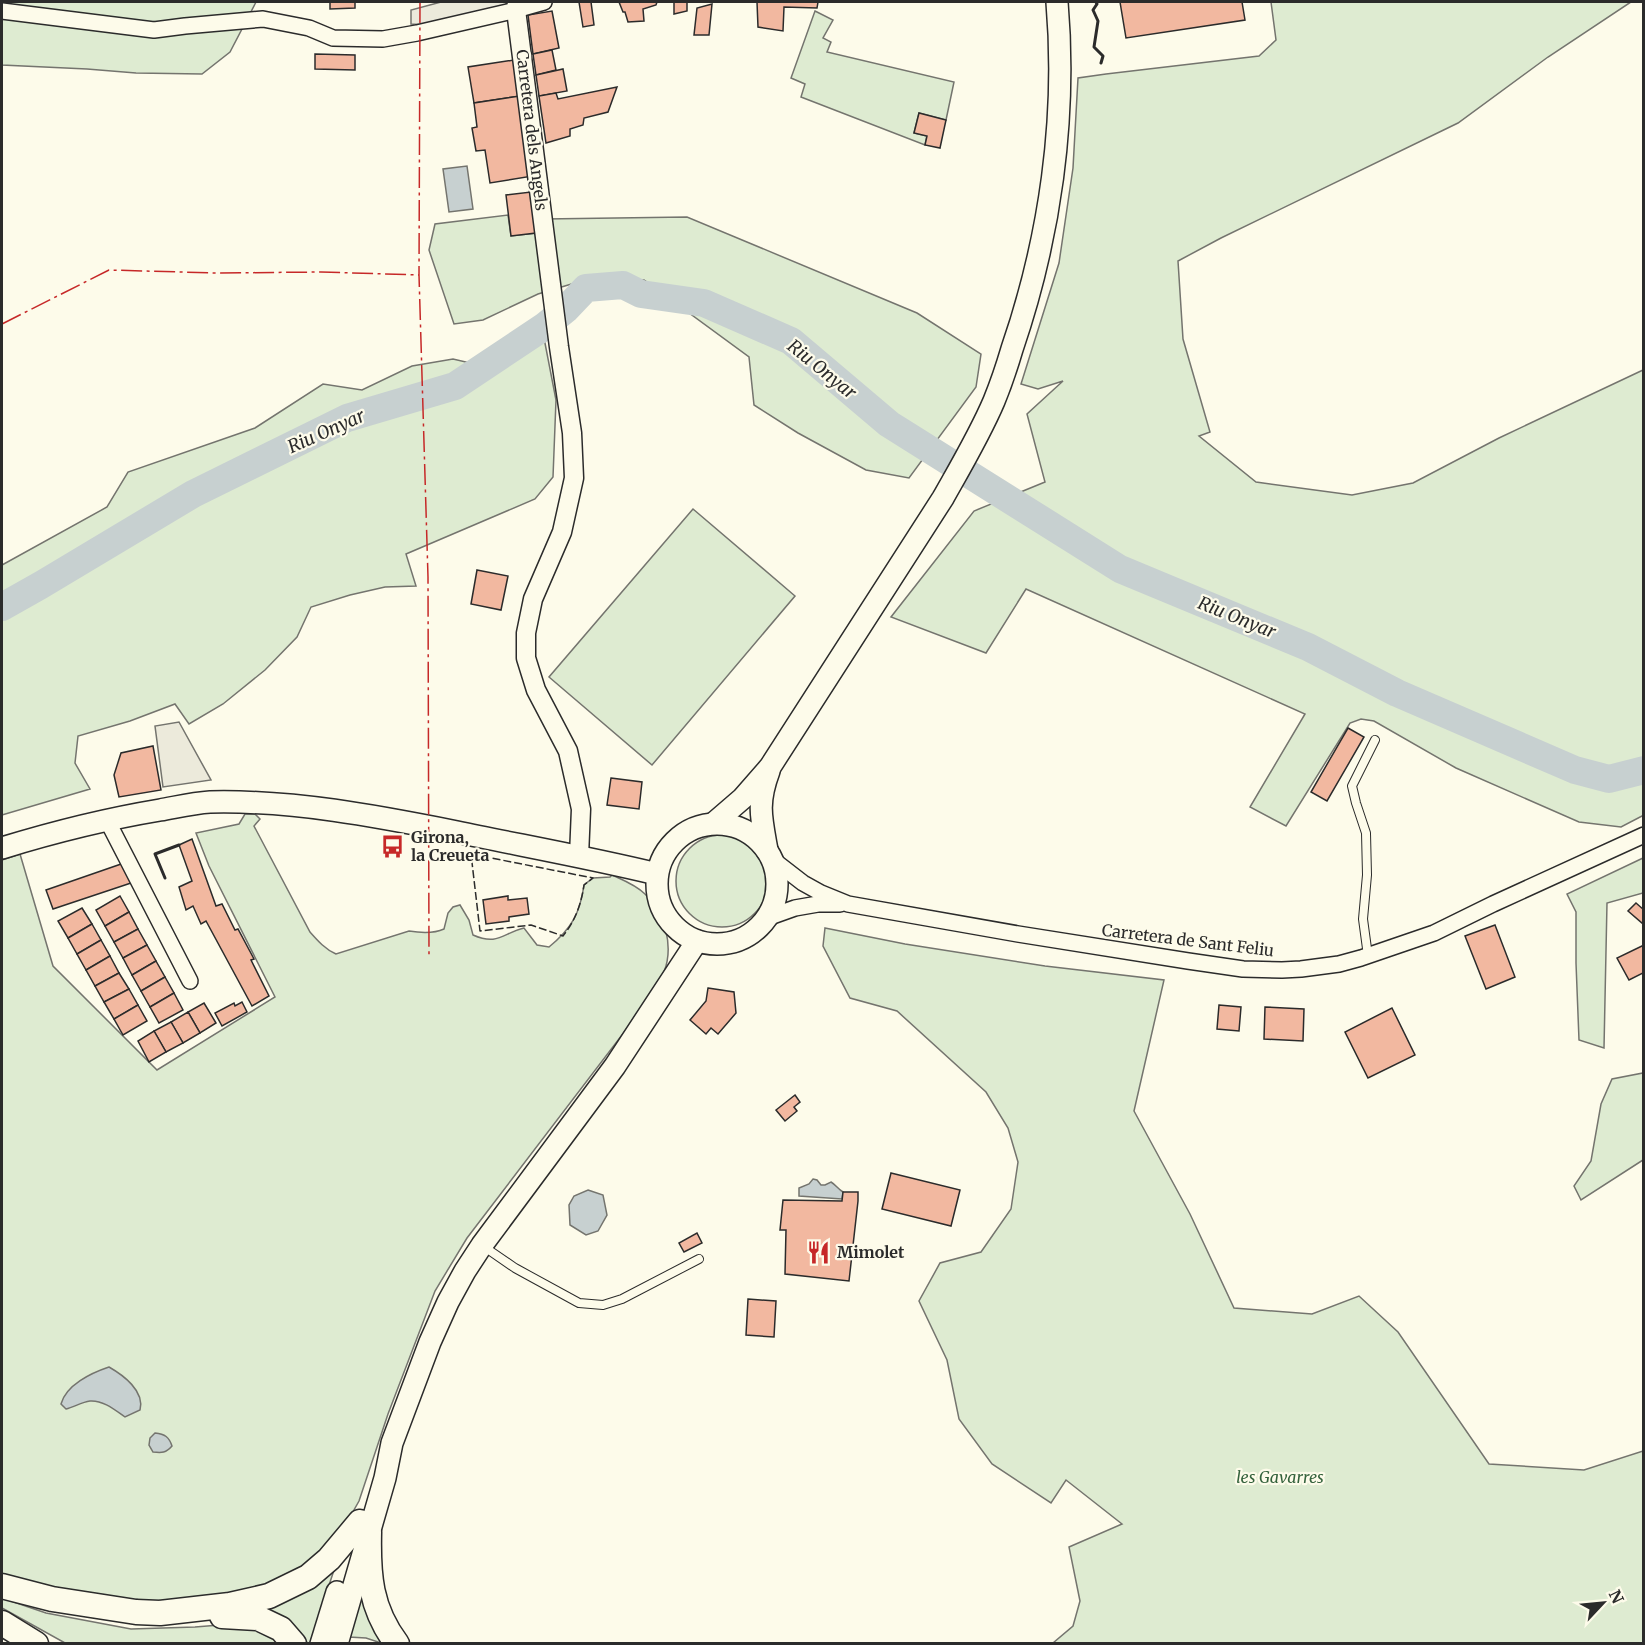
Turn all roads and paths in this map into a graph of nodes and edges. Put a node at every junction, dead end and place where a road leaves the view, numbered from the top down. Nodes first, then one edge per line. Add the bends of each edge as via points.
1 (544, 2) edge
2 (1057, 2) edge
3 (517, 6) edge
4 (2, 11) edge
5 (1376, 740) dead end
6 (770, 767) junction
7 (107, 820) junction
8 (714, 823) junction
9 (1644, 834) edge
10 (2, 848) edge
11 (769, 854) junction
12 (579, 856) junction
13 (657, 874) junction
14 (848, 904) junction
15 (767, 918) junction
16 (697, 941) junction
17 (1368, 956) junction
18 (190, 981) dead end
19 (482, 1245) junction
20 (699, 1259) dead end
21 (365, 1527) junction
22 (2, 1586) edge
23 (184, 1611) junction
24 (2, 1623) edge
25 (36, 1644) edge
26 (294, 1644) edge
27 (321, 1644) edge
28 (337, 1644) edge
29 (397, 1644) edge

1 - 3 street
2 - 6 main road via 1057,140 1043,231 1026,308 994,402 967,457 907,556
3 - 4 street via 383,39 333,38 309,28 263,19 154,30
3 - 12 street, Carretera dels Angels via 572,433 574,478 562,532 533,599 526,658 536,690 568,751 581,809
5 - 17 lane via 1352,786 1366,833 1363,919
6 - 8 main road
6 - 11 main road via 760,810
7 - 10 main road
7 - 12 main road via 207,802 253,802 409,823
7 - 18 street
8 - 11 main road via 744,830
8 - 13 main road via 677,838 664,854
9 - 17 street, Carretera de Sant Feliu via 1434,933
11 - 14 street, Carretera de Sant Feliu via 803,883
11 - 15 main road via 777,889
12 - 13 main road
13 - 16 main road via 657,892 667,918 680,932
14 - 15 street, Carretera de Sant Feliu via 818,904
14 - 17 street, Carretera de Sant Feliu via 1243,969 1302,969
15 - 16 main road via 752,933 735,941
16 - 19 main road via 615,1066
19 - 20 lane via 579,1303 603,1305
19 - 21 main road via 448,1302 430,1342
21 - 23 highway via 308,1577 286,1589 230,1605
21 - 27 main road
21 - 28 main road
21 - 29 highway via 373,1598
22 - 23 highway via 115,1610
23 - 26 highway via 258,1618 281,1629
24 - 25 highway

